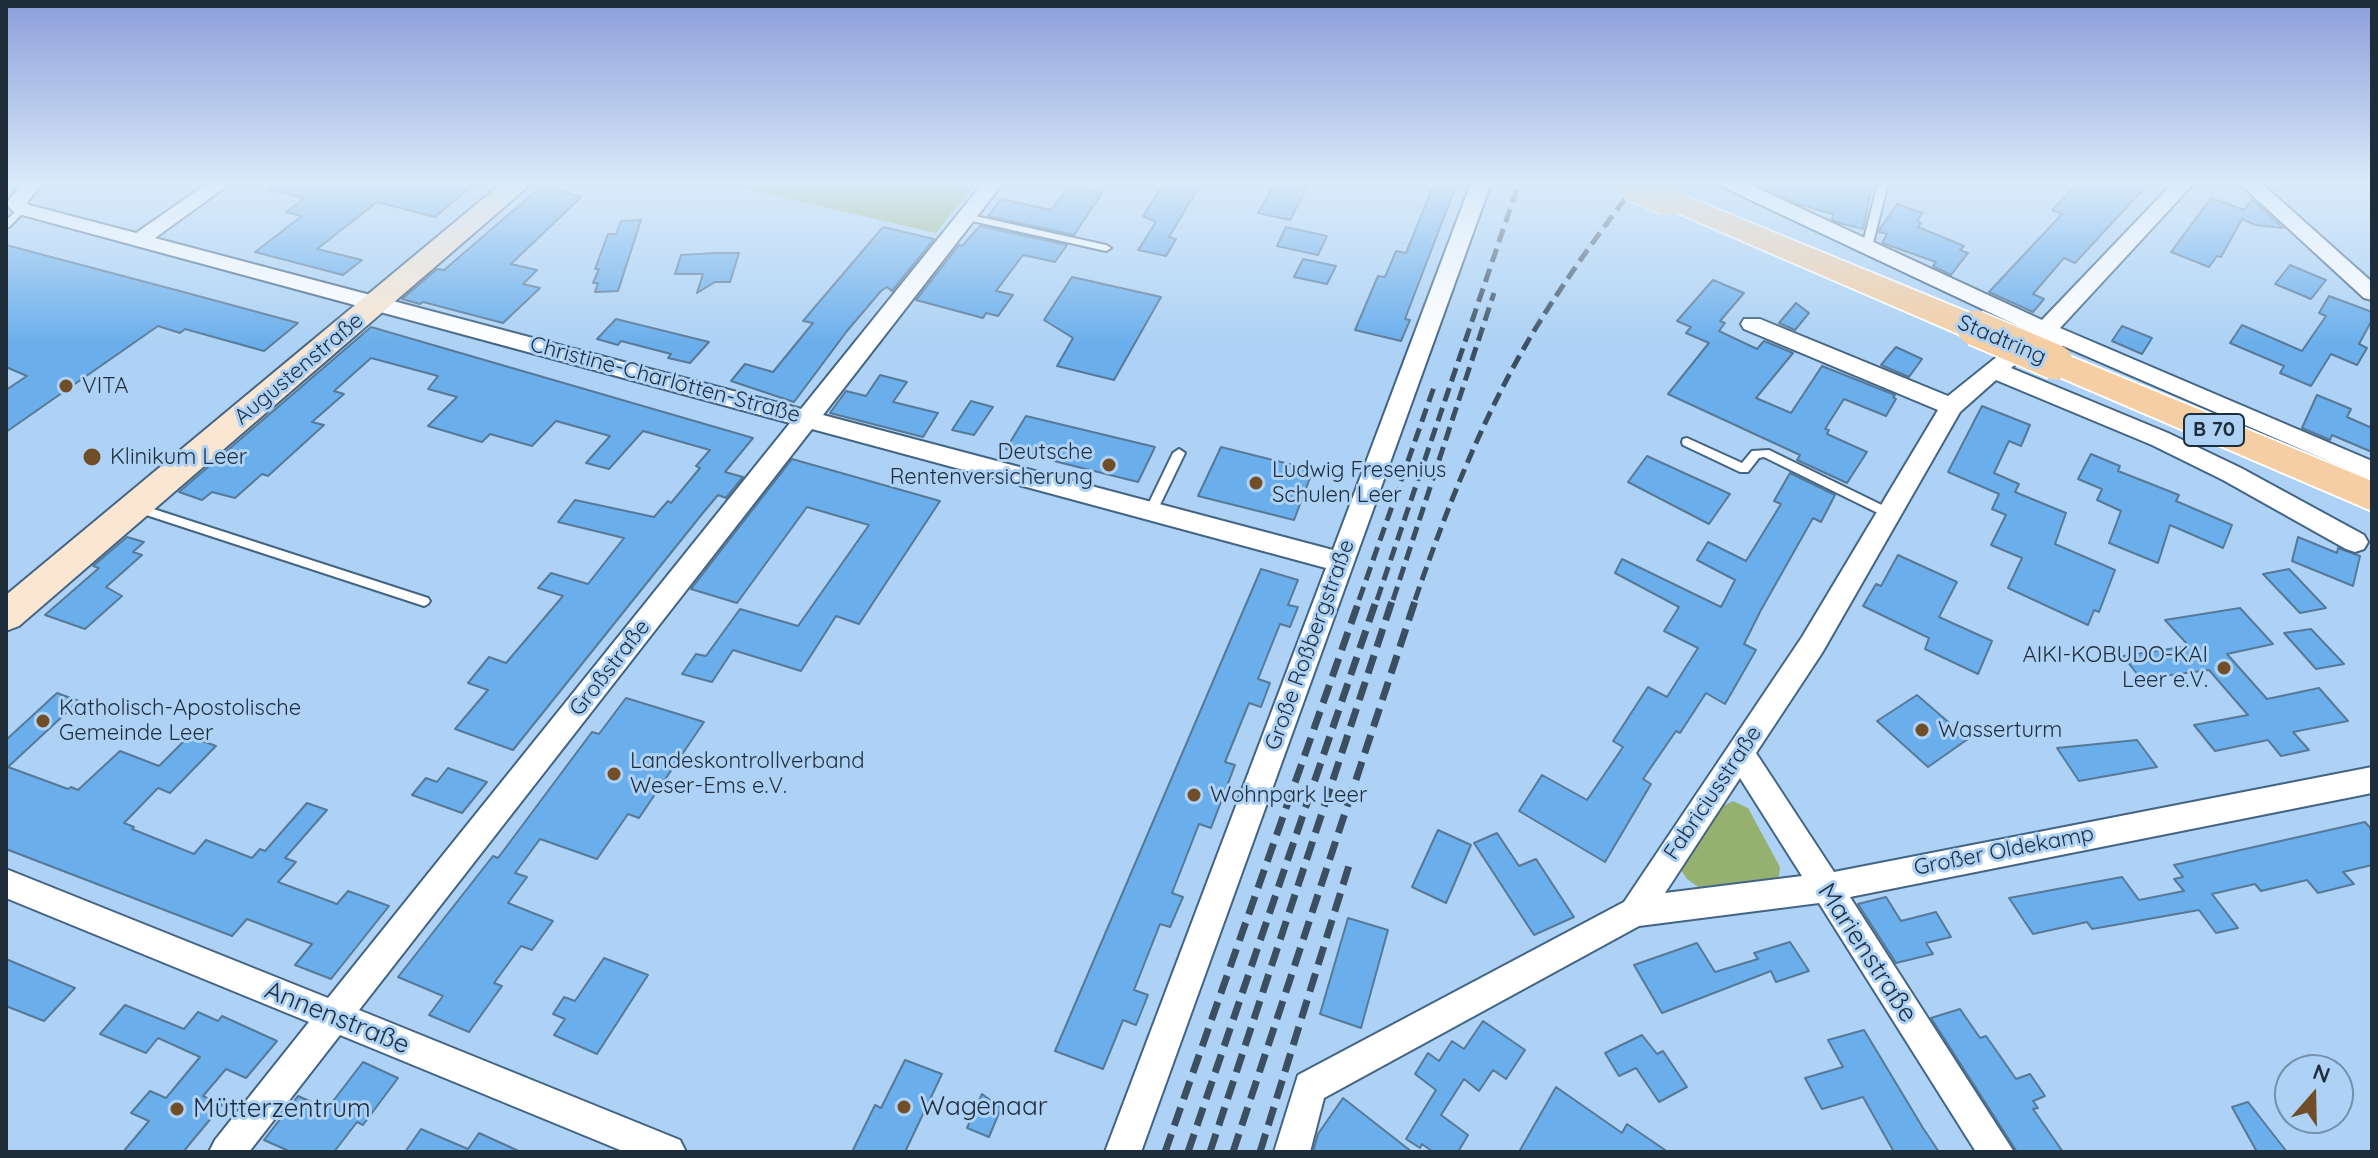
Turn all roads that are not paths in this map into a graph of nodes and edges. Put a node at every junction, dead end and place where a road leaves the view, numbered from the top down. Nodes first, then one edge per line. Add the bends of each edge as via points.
1 (128, 237) edge
2 (143, 237) edge
3 (455, 237) edge
4 (950, 237) edge
5 (1057, 237) edge
6 (1461, 237) edge
7 (1760, 237) edge
8 (1846, 237) edge
9 (1869, 237) edge
10 (2137, 237) edge
11 (2309, 237) edge
12 (139, 240) junction
13 (1867, 247) junction
14 (1106, 248) dead end
15 (2372, 293) edge
16 (377, 303) junction
17 (1752, 324) dead end
18 (2044, 344) junction
19 (1994, 370) junction
20 (1952, 407) junction
21 (807, 418) junction
22 (1687, 442) dead end
23 (1179, 453) dead end
24 (2372, 471) edge
25 (2372, 497) edge
26 (135, 507) junction
27 (1151, 511) junction
28 (1890, 514) junction
29 (2355, 542) dead end
30 (1341, 562) junction
31 (424, 601) dead end
32 (6, 616) edge
33 (1740, 753) junction
34 (2372, 780) edge
35 (6, 883) edge
36 (1824, 888) junction
37 (1635, 912) junction
38 (334, 1017) junction
39 (227, 1152) edge
40 (668, 1152) edge
41 (1123, 1152) edge
42 (1292, 1152) edge
43 (1996, 1152) edge

1 - 12 street, Christine-Charlotten-Straße
2 - 12 street
3 - 16 street, Augustenstraße
4 - 21 street, Großstraße
5 - 14 lane
6 - 30 street, Große Roßbergstraße
7 - 18 main road, Stadtring / B 70, bridge via 1975,328
8 - 13 street
9 - 13 lane
10 - 18 street, Fabriciusstraße
11 - 15 street
12 - 16 street, Christine-Charlotten-Straße
13 - 18 street
16 - 21 street, Christine-Charlotten-Straße
16 - 26 street, Augustenstraße
17 - 20 street
18 - 19 street, Fabriciusstraße
18 - 24 street via 2266,425
18 - 25 main road, Stadtring / B 70
19 - 20 street, Fabriciusstraße
19 - 29 street via 2232,474
20 - 28 street, Fabriciusstraße
21 - 27 street, Christine-Charlotten-Straße
21 - 38 street, Großstraße
22 - 28 lane via 1744,469 1756,454 1765,453
23 - 27 lane
26 - 31 lane
26 - 32 street, Augustenstraße
27 - 30 street, Christine-Charlotten-Straße
28 - 33 street, Fabriciusstraße
30 - 41 street, Große Roßbergstraße
33 - 36 street, Marienstraße
33 - 37 street, Fabriciusstraße
34 - 36 street, Großer Oldekamp
35 - 38 street, Annenstraße
36 - 37 street, Großer Oldekamp
36 - 43 street, Marienstraße
37 - 42 street, Fabriciusstraße via 1310,1087
38 - 39 street, Großstraße
38 - 40 street, Annenstraße

